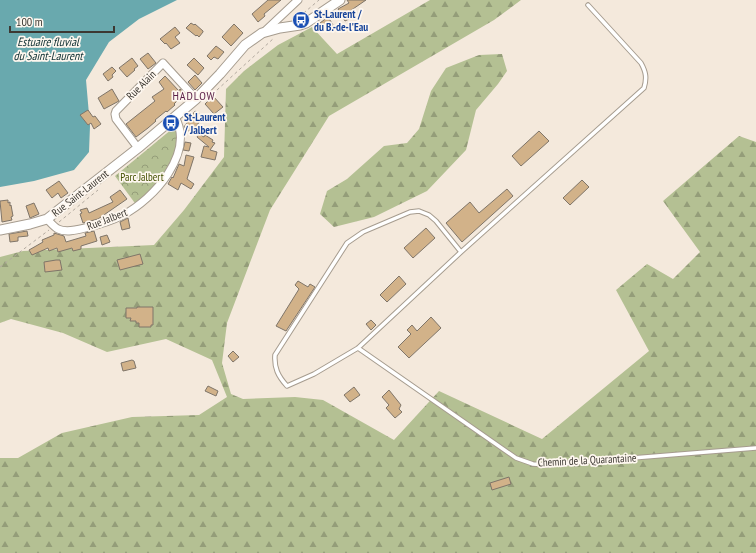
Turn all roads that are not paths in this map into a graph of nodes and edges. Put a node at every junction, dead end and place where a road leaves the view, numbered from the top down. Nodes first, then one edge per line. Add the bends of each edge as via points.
1 (298, 0) edge
2 (340, 0) edge
3 (588, 6) dead end
4 (262, 34) junction
5 (196, 99) junction
6 (174, 117) junction
7 (138, 148) junction
8 (47, 219) junction
9 (0, 230) edge
10 (461, 252) junction
11 (358, 348) junction
12 (756, 448) edge

1 - 4 street
2 - 4 street, Rue Saint-Laurent via 300,26 280,28
3 - 10 lane via 641,63 646,73 644,88
4 - 5 street, Rue Saint-Laurent via 241,48
5 - 6 street, Rue Saint-Laurent
5 - 7 street, Rue Alain via 163,63 114,114
6 - 7 street, Rue Saint-Laurent
6 - 8 street, Rue Jalbert via 180,130 178,153 165,178 137,206 109,221 81,229 58,230
7 - 8 street, Rue Saint-Laurent
8 - 9 street, Rue Saint-Laurent
10 - 11 lane
10 - 11 lane via 436,220 419,211 410,212 363,232 347,243 275,355 278,376 287,386 314,374
11 - 12 lane, Chemin de la Quarantaine via 516,458 533,464

